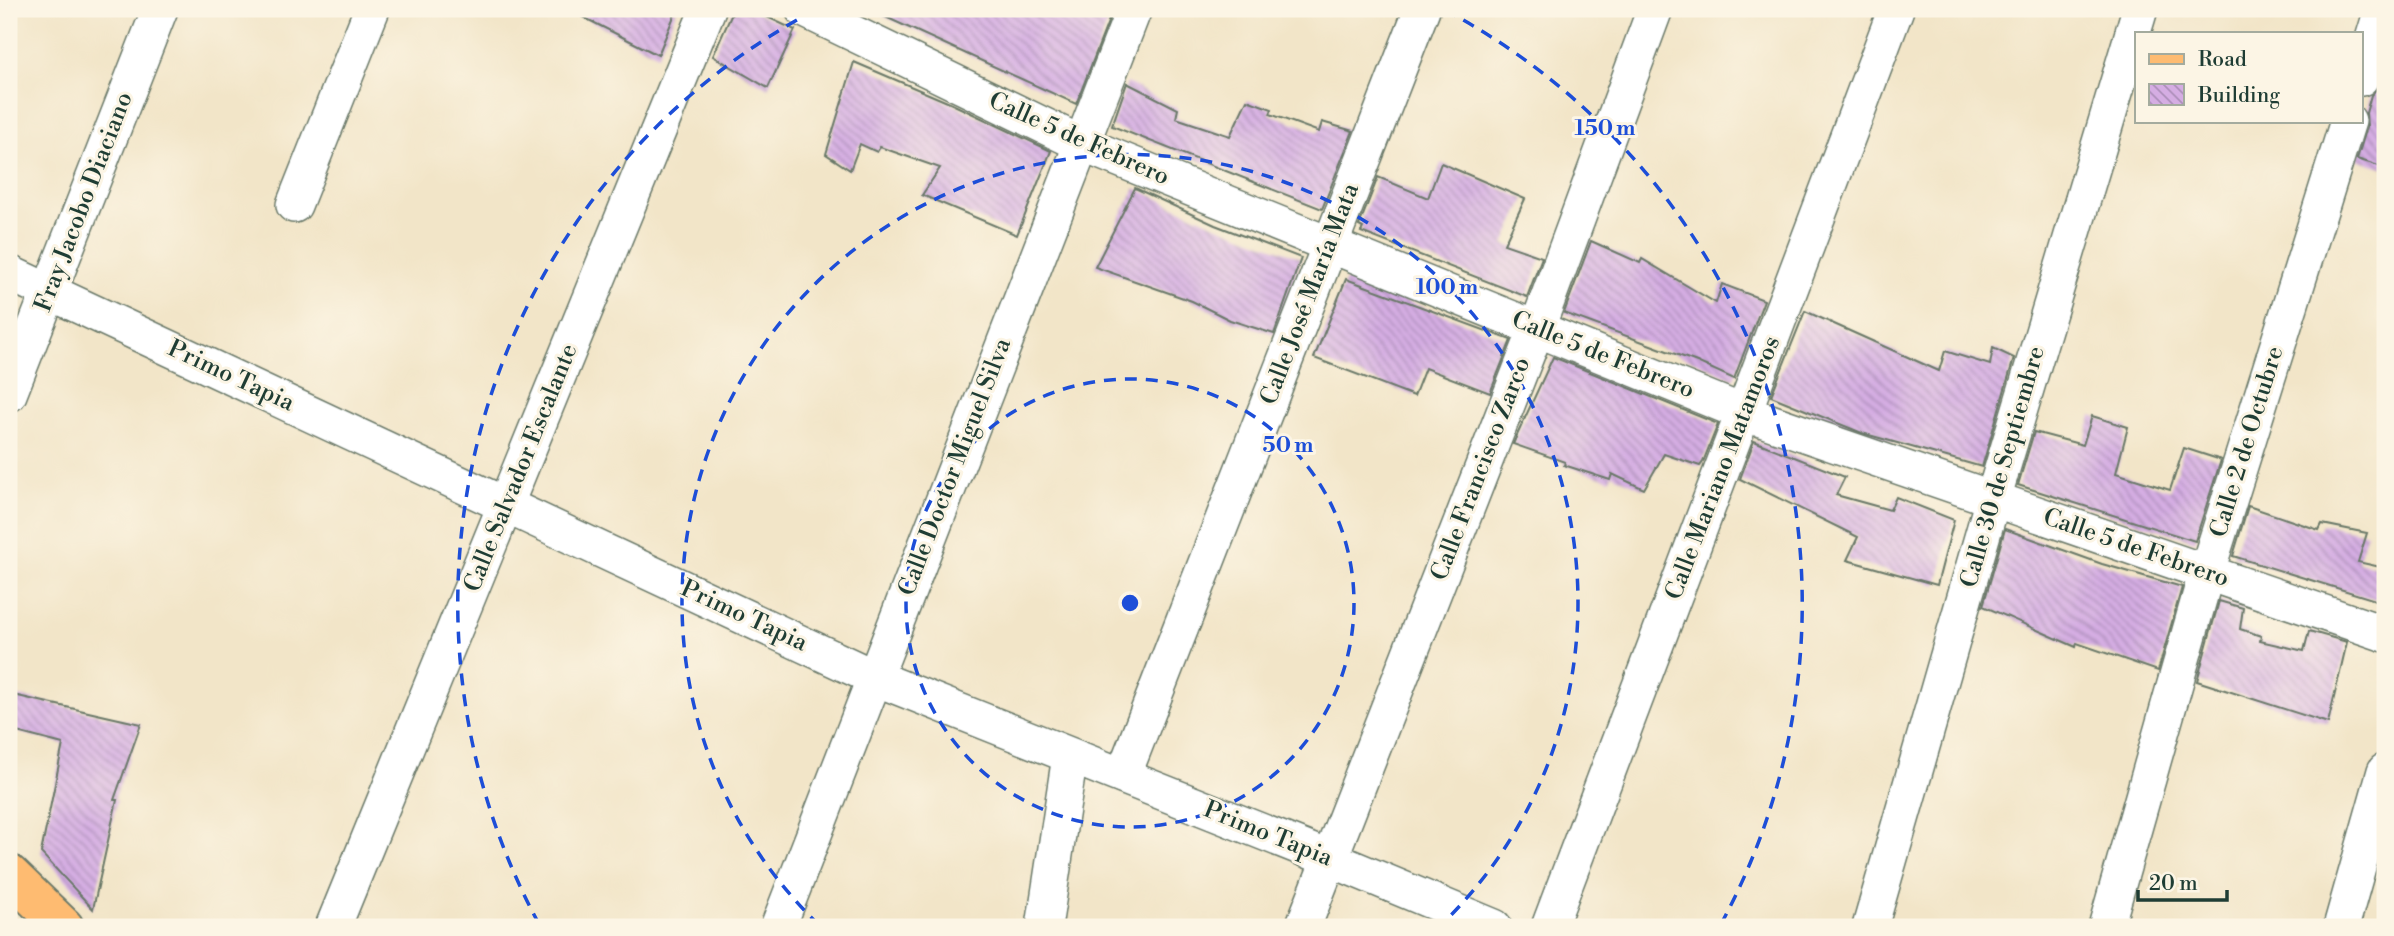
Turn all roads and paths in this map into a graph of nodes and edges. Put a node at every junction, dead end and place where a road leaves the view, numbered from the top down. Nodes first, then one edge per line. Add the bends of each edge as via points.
1 (160, 9) edge
2 (372, 9) edge
3 (708, 9) edge
4 (803, 9) edge
5 (1134, 9) edge
6 (1422, 9) edge
7 (1655, 9) edge
8 (1896, 9) edge
9 (2140, 9) edge
10 (2383, 10) edge
11 (2362, 75) edge
12 (2347, 122) edge
13 (1082, 144) junction
14 (294, 205) dead end
15 (1330, 244) junction
16 (9, 273) edge
17 (49, 291) junction
18 (1536, 328) junction
19 (9, 394) edge
20 (1744, 413) junction
21 (1993, 499) junction
22 (506, 504) junction
23 (2207, 571) junction
24 (2385, 634) edge
25 (873, 677) junction
26 (1070, 756) junction
27 (2385, 771) edge
28 (1124, 776) junction
29 (1328, 858) junction
30 (9, 874) edge
31 (64, 927) edge
32 (333, 927) edge
33 (778, 927) edge
34 (1044, 927) edge
35 (1303, 927) edge
36 (1494, 927) edge
37 (1549, 927) edge
38 (1870, 927) edge
39 (2106, 927) edge
40 (2341, 927) edge

1 - 17 street, Fray Jacobo Diaciano
2 - 14 street
3 - 22 street, Calle Salvador Escalante
4 - 13 street, Calle 5 de Febrero
5 - 13 street, Calle Doctor Miguel Silva
6 - 15 street, Calle José María Mata
7 - 18 street, Calle Francisco Zarco
8 - 20 street, Calle Mariano Matamoros
9 - 21 street, Calle 30 de Septiembre
10 - 11 street
12 - 23 street, Calle 2 de Octubre
13 - 15 street, Calle 5 de Febrero
13 - 25 street, Calle Doctor Miguel Silva
15 - 18 street, Calle 5 de Febrero
15 - 28 street, Calle José María Mata
16 - 17 street, Primo Tapia
17 - 19 street, Fray Jacobo Diaciano
17 - 22 street, Primo Tapia
18 - 20 street, Calle 5 de Febrero
18 - 29 street, Calle Francisco Zarco
20 - 21 street, Calle 5 de Febrero
20 - 37 street, Calle Mariano Matamoros
21 - 23 street, Calle 5 de Febrero
21 - 38 street, Calle 30 de Septiembre
22 - 25 street, Primo Tapia
22 - 32 street, Calle Salvador Escalante
23 - 24 street, Calle 5 de Febrero
23 - 39 street, Calle 2 de Octubre
25 - 26 street, Primo Tapia
25 - 33 street, Calle Doctor Miguel Silva
26 - 28 street, Primo Tapia
26 - 34 street
27 - 40 street
28 - 29 street, Primo Tapia
29 - 35 street, Calle Francisco Zarco
29 - 36 street, Primo Tapia
30 - 31 main road

